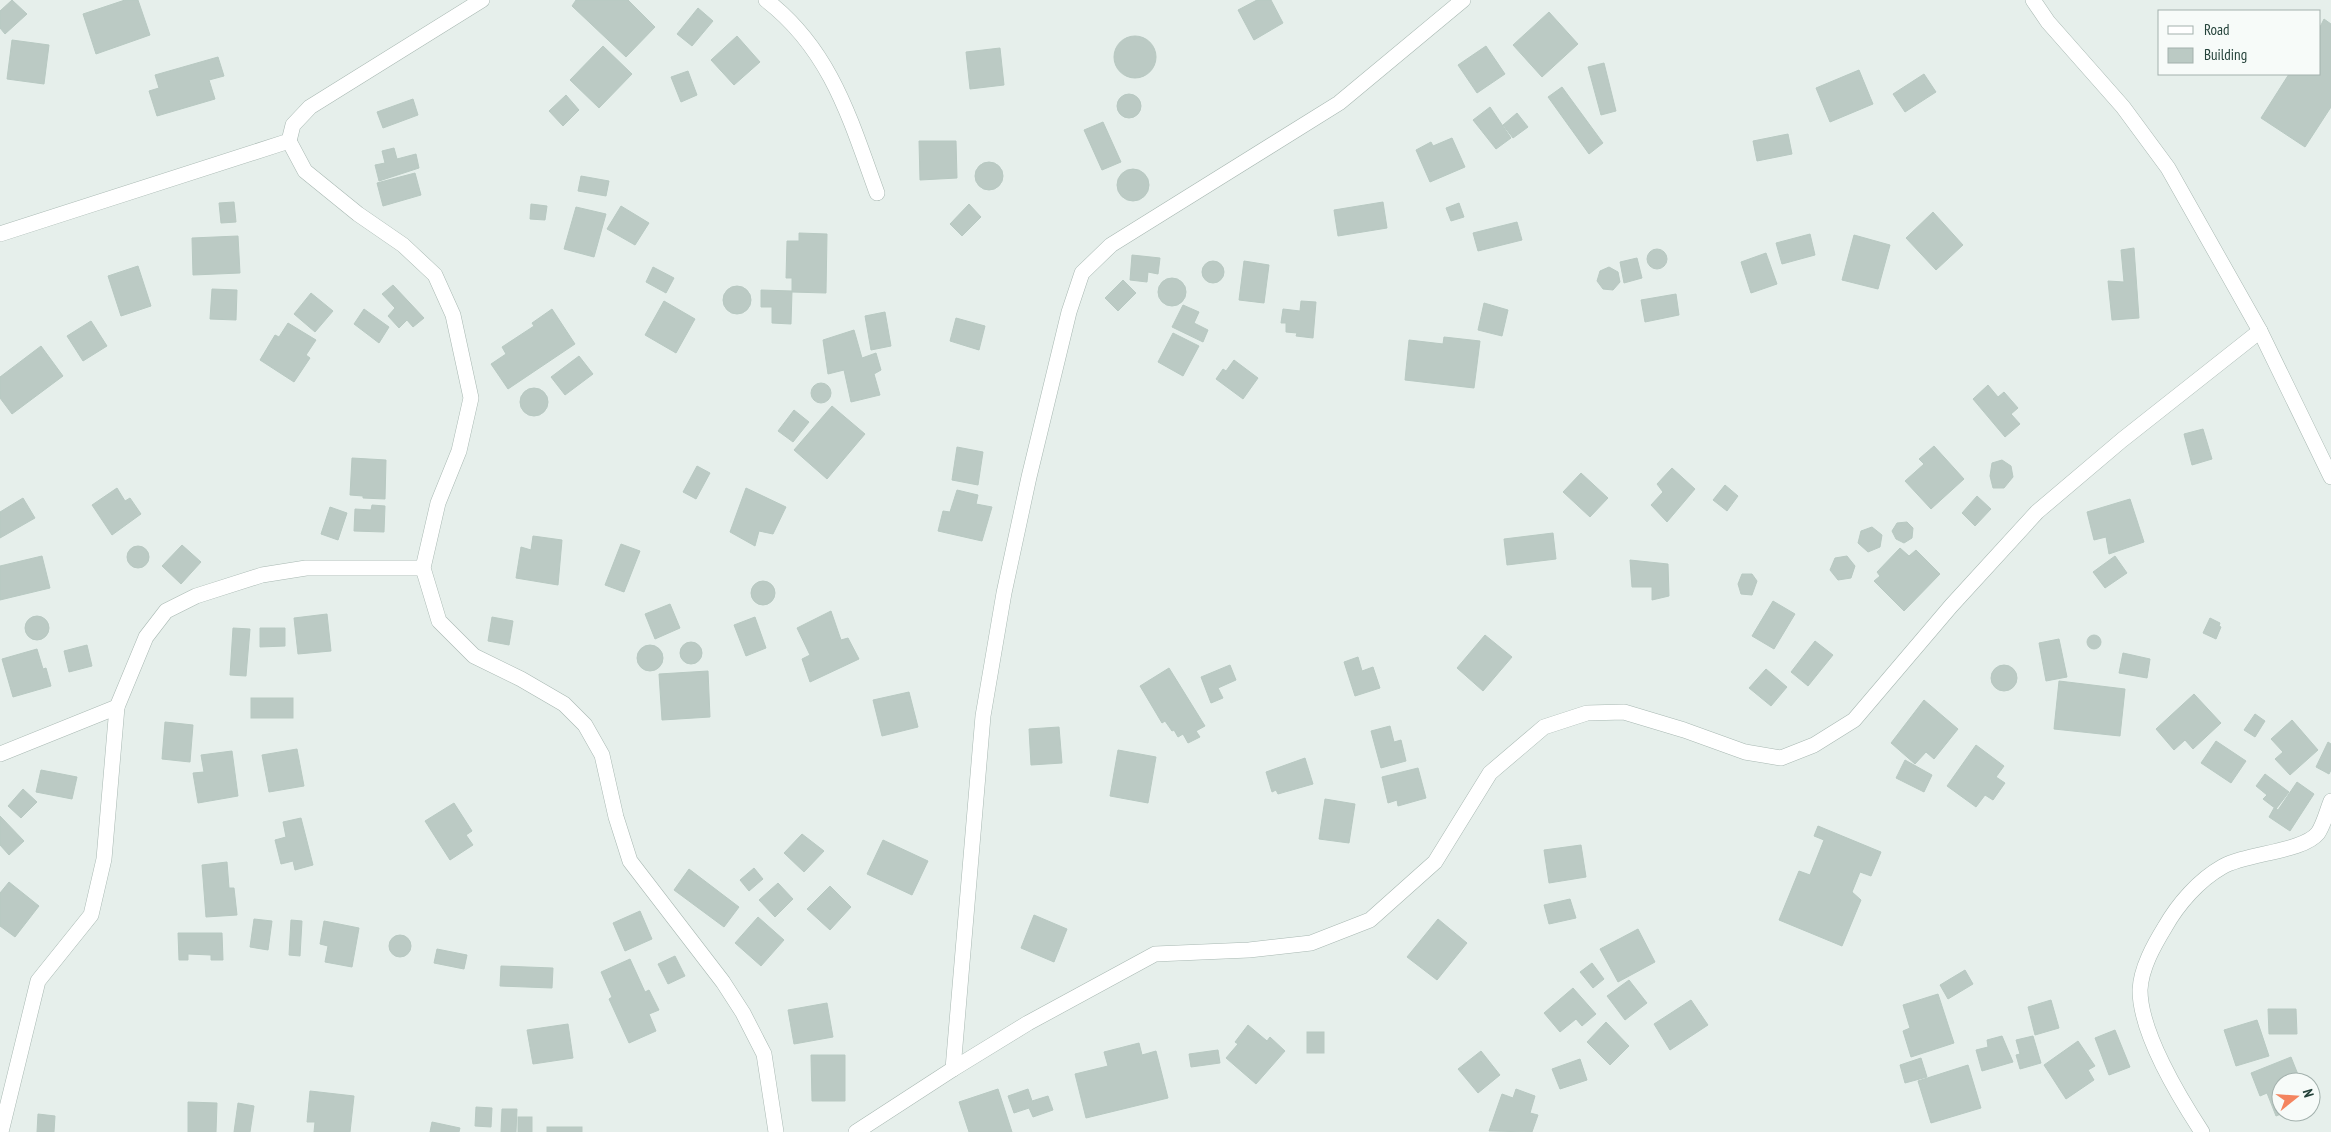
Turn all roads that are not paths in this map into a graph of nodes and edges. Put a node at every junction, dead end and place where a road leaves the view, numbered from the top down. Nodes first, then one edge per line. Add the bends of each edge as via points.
1 (482, 0) edge
2 (766, 0) edge
3 (1463, 0) edge
4 (2033, 0) edge
5 (289, 140) junction
6 (877, 193) dead end
7 (0, 234) edge
8 (2260, 331) junction
9 (2331, 477) edge
10 (423, 568) junction
11 (117, 707) junction
12 (0, 754) edge
13 (2331, 801) edge
14 (953, 1069) junction
15 (1, 1132) edge
16 (776, 1132) edge
17 (856, 1132) edge
18 (2202, 1132) edge

1 - 5 street via 310,107 292,125
2 - 6 street via 806,38 826,66 851,121
3 - 14 street via 1339,103 1112,245 1082,273 1069,312 1029,477 982,716
4 - 8 street via 2048,22 2123,107 2168,168
5 - 7 street
5 - 10 street via 305,171 403,245 435,275 453,315 471,398 459,452 438,503
8 - 9 street
8 - 14 street via 2037,512 1854,720 1814,745 1781,758 1745,752 1624,712 1587,713 1544,727 1490,774 1435,862 1370,920 1311,943 1249,950 1155,954 1028,1023
10 - 11 street via 306,568 262,575 196,596 166,611 146,637
10 - 16 street via 439,622 474,656 555,699 585,724 602,755 630,861 722,982 743,1013 764,1054
11 - 12 street
11 - 15 street via 104,859 91,915 38,981
13 - 18 street via 2319,831 2312,838 2223,866 2201,882 2172,914 2150,952 2140,989 2146,1023 2165,1068
14 - 17 street

